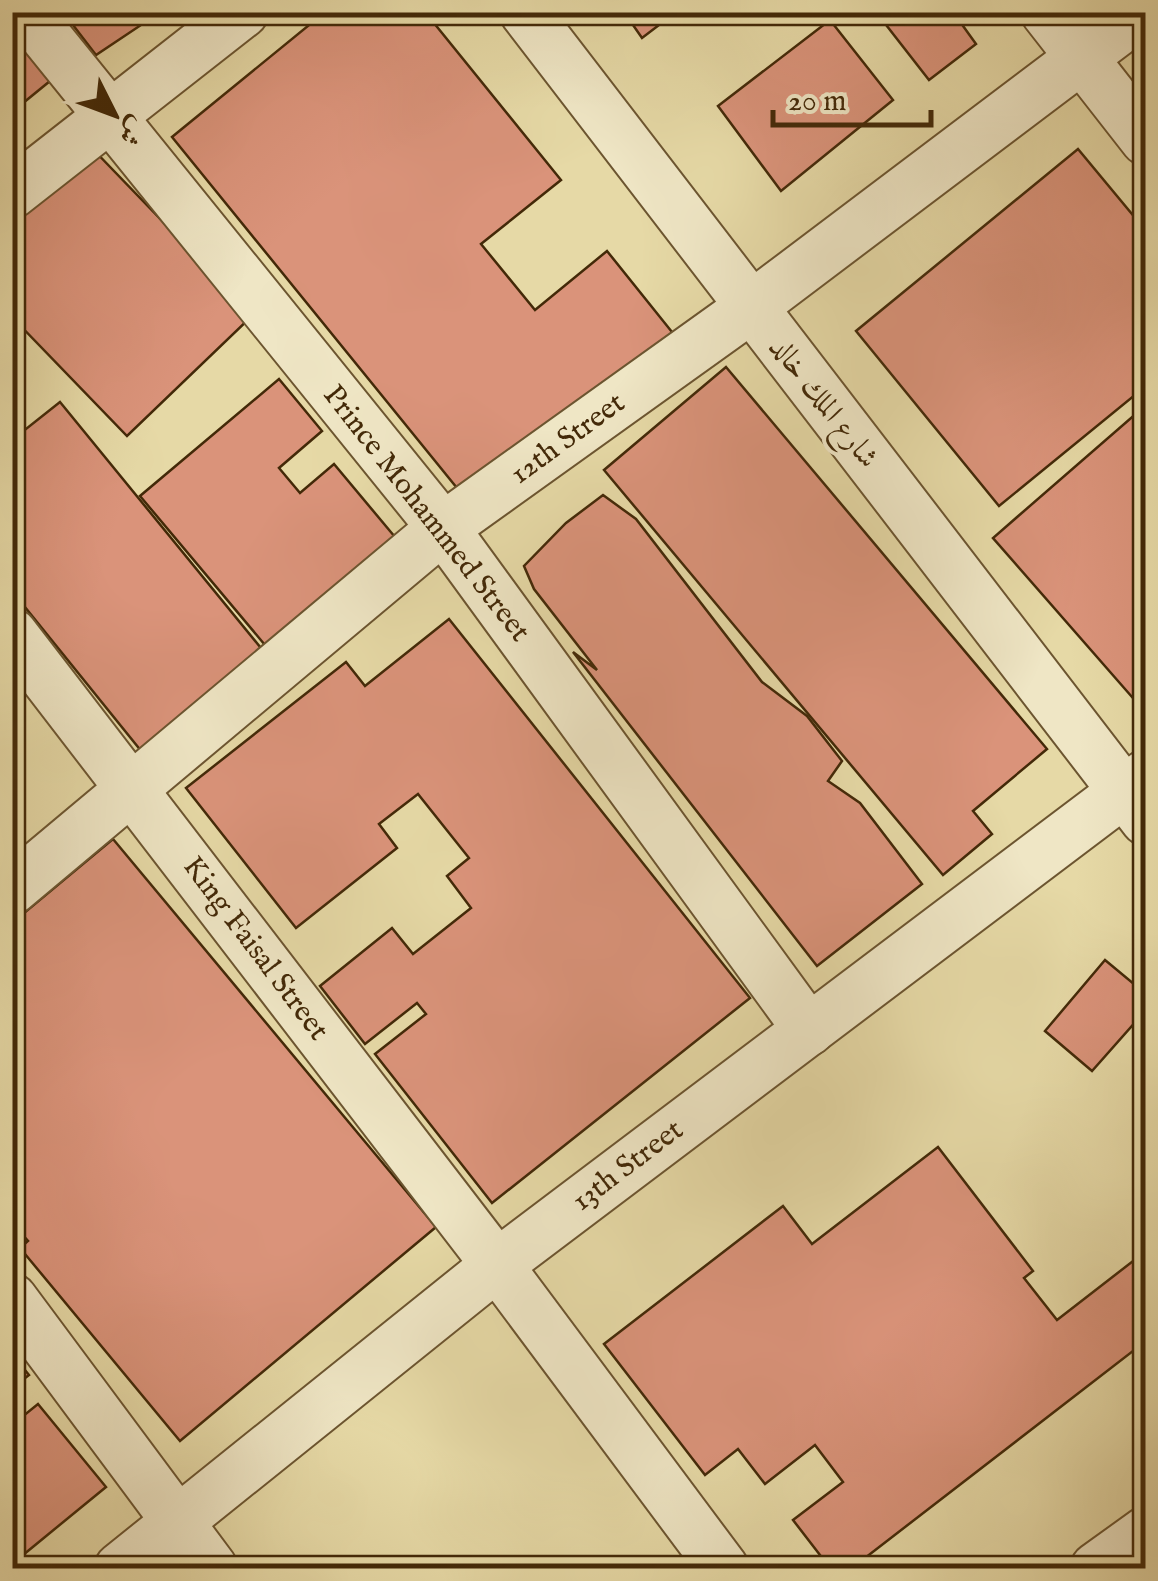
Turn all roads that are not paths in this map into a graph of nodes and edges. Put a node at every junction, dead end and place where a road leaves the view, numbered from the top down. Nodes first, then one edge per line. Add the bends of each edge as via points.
1 (26, 12) edge
2 (243, 12) edge
3 (525, 12) edge
4 (1046, 12) edge
5 (1142, 12) edge
6 (1082, 59) junction
7 (109, 118) junction
8 (1146, 140) edge
9 (12, 194) edge
10 (750, 308) junction
11 (443, 528) junction
12 (12, 634) edge
13 (134, 790) junction
14 (1138, 796) edge
15 (12, 889) edge
16 (809, 1030) junction
17 (497, 1265) junction
18 (12, 1299) edge
19 (180, 1522) junction
20 (1146, 1532) edge
21 (120, 1568) edge
22 (212, 1568) edge
23 (723, 1568) edge
24 (1096, 1568) edge

1 - 7 street, Prince Mohammed Street
2 - 7 street
3 - 10 street, شارع الملك خالد
4 - 6 street
5 - 6 street, 12th Street
6 - 8 street
6 - 10 street, 12th Street
7 - 9 street
7 - 11 street, Prince Mohammed Street
10 - 11 street, 12th Street
10 - 14 street, شارع الملك خالد
11 - 13 street, 12th Street
11 - 16 street, Prince Mohammed Street
12 - 13 street, King Faisal Street
13 - 15 street, 12th Street
13 - 17 street, King Faisal Street
14 - 16 street, 13th Street
16 - 17 street, 13th Street
17 - 19 street, 13th Street
17 - 23 street, King Faisal Street
18 - 19 street
19 - 21 street, 13th Street
19 - 22 street
20 - 24 street

